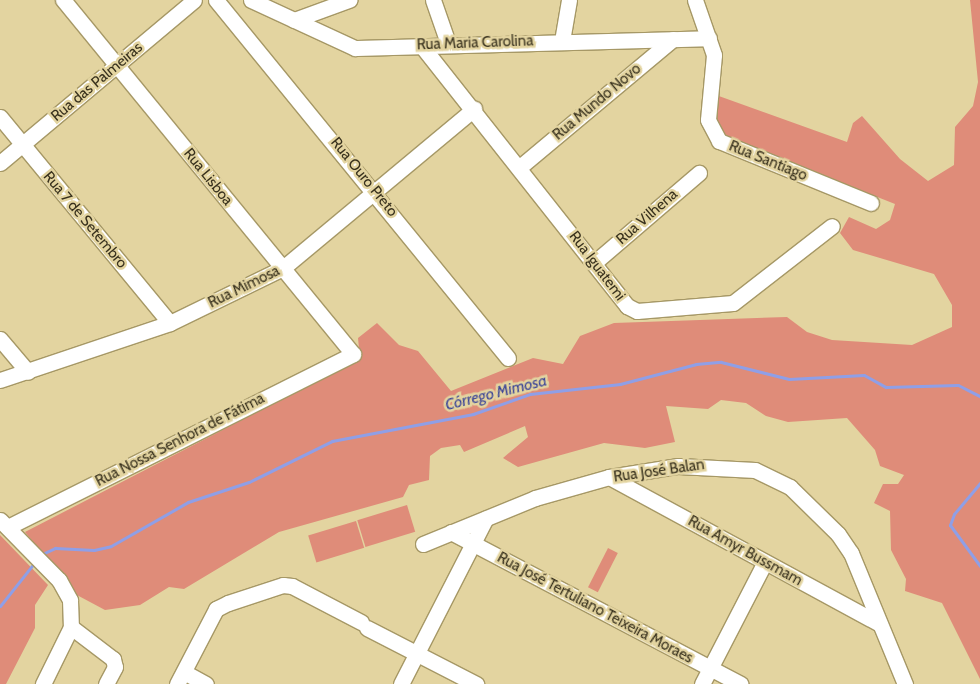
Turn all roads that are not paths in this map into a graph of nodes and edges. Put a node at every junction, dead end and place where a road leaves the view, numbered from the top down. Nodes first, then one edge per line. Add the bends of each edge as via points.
1 (63, 0) edge
2 (194, 0) edge
3 (216, 0) edge
4 (251, 0) edge
5 (349, 0) edge
6 (433, 0) edge
7 (569, 0) edge
8 (695, 0) edge
9 (294, 20) junction
10 (709, 38) junction
11 (673, 39) junction
12 (562, 41) junction
13 (448, 43) junction
14 (421, 44) junction
15 (117, 66) junction
16 (474, 109) junction
17 (0, 118) edge
18 (22, 144) junction
19 (0, 163) edge
20 (521, 166) junction
21 (699, 173) dead end
22 (374, 189) junction
23 (871, 203) dead end
24 (832, 226) dead end
25 (596, 262) junction
26 (283, 268) junction
27 (170, 323) junction
28 (0, 339) edge
29 (353, 354) joint
30 (508, 358) dead end
31 (28, 372) junction
32 (0, 380) edge
33 (610, 478) junction
34 (486, 518) junction
35 (4, 524) edge
36 (451, 532) junction
37 (423, 544) dead end
38 (474, 544) junction
39 (765, 562) junction
40 (880, 624) junction
41 (71, 627) junction
42 (417, 653) junction
43 (710, 668) junction
44 (180, 678) edge
45 (43, 684) edge
46 (106, 684) edge
47 (206, 684) edge
48 (401, 684) edge
49 (476, 684) edge
50 (702, 684) edge
51 (740, 684) edge
52 (905, 684) edge

1 - 15 street, Rua Lisboa
2 - 15 street, Rua das Palmeiras
3 - 22 street, Rua Ouro Preto
4 - 9 street, Rua Maria Carolina
5 - 9 street
6 - 13 street
7 - 12 street
8 - 10 street, Rua Santiago
9 - 14 street, Rua Maria Carolina via 355,48
10 - 11 street, Rua Maria Carolina
10 - 23 street, Rua Santiago via 715,72 708,120 719,141
11 - 12 street, Rua Maria Carolina
11 - 20 street, Rua Mundo Novo
12 - 13 street, Rua Maria Carolina
13 - 14 street, Rua Maria Carolina
14 - 16 street, Rua Iguatemi
15 - 18 street, Rua das Palmeiras
15 - 26 street, Rua Lisboa
16 - 20 street, Rua Iguatemi
16 - 22 street, Rua Mimosa
17 - 18 street, Rua 7 de Setembro
18 - 19 street, Rua das Palmeiras
18 - 27 street, Rua 7 de Setembro
20 - 25 street, Rua Iguatemi
21 - 25 street, Rua Vilhena
22 - 26 street, Rua Mimosa
22 - 30 street, Rua Ouro Preto
24 - 25 street, Rua Iguatemi via 744,296 722,305 637,311 627,306
26 - 27 street, Rua Mimosa
26 - 29 street, Rua Lisboa
27 - 31 street, Rua Mimosa
28 - 31 street
29 - 35 street, Rua Nossa Senhora de Fátima
31 - 32 street, Rua Mimosa
33 - 34 street, Rua José Balan via 535,498
33 - 39 street, Rua Amyr Bussmam
33 - 40 street, Rua José Balan via 712,464 774,477 804,498 838,534 851,553
34 - 36 street, Rua José Balan
34 - 38 street
35 - 41 street via 38,556 70,600
36 - 37 street, Rua José Balan
36 - 38 street, Rua José Tertuliano Teixeira Moraes
38 - 42 street
38 - 43 street, Rua José Tertuliano Teixeira Moraes
39 - 40 street, Rua Amyr Bussmam
39 - 43 street
40 - 52 street, Rua José Balan
41 - 45 street
41 - 46 street via 113,659 116,667
42 - 44 street via 283,585 216,609
42 - 48 street
42 - 49 street
43 - 50 street
43 - 51 street, Rua José Tertuliano Teixeira Moraes
44 - 47 street

